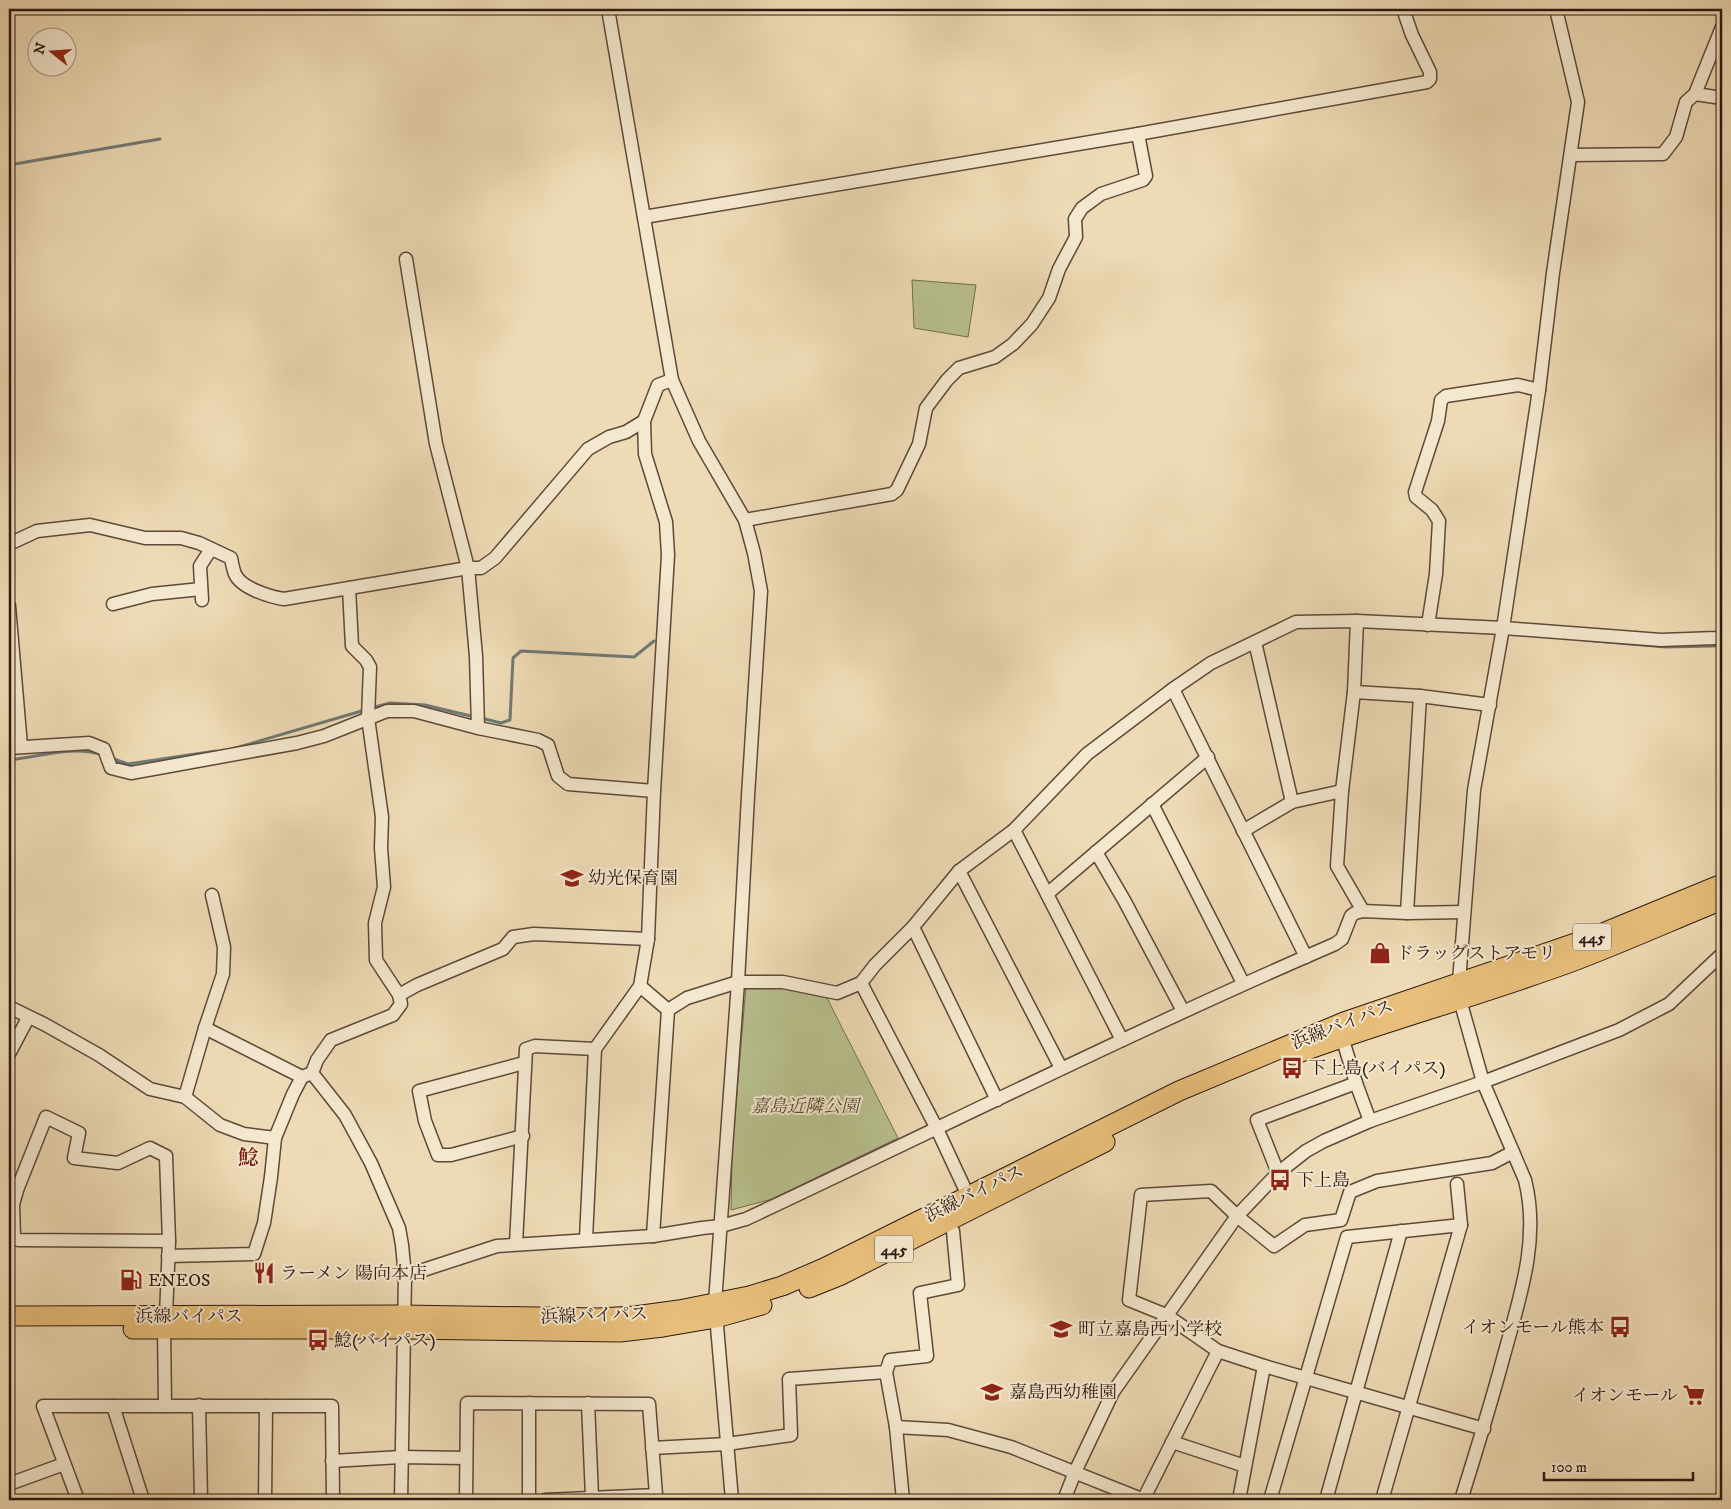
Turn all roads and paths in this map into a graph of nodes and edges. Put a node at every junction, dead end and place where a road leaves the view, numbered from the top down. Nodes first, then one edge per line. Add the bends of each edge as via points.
1 (608, 9) edge
2 (1403, 9) edge
3 (1556, 9) edge
4 (1722, 27) edge
5 (1695, 94) junction
6 (1722, 98) edge
7 (1138, 134) junction
8 (1571, 156) junction
9 (644, 217) junction
10 (406, 259) dead end
11 (672, 380) junction
12 (1539, 390) junction
13 (644, 421) junction
14 (745, 520) junction
15 (9, 544) edge
16 (211, 549) junction
17 (468, 568) junction
18 (350, 588) junction
19 (113, 604) dead end
20 (9, 606) edge
21 (1357, 621) junction
22 (1428, 625) junction
23 (1503, 628) junction
24 (1722, 636) edge
25 (1255, 642) junction
26 (1173, 689) junction
27 (1354, 692) junction
28 (1420, 696) junction
29 (1490, 705) junction
30 (368, 718) junction
31 (478, 728) junction
32 (15, 747) edge
33 (1208, 757) junction
34 (654, 791) junction
35 (1342, 791) junction
36 (1292, 802) junction
37 (1152, 804) junction
38 (1014, 830) junction
39 (1243, 831) junction
40 (1096, 852) junction
41 (959, 871) junction
42 (1722, 884) edge
43 (1047, 894) junction
44 (212, 895) dead end
45 (1722, 900) edge
46 (1363, 911) junction
47 (1464, 912) junction
48 (1407, 913) junction
49 (913, 927) junction
50 (648, 939) junction
51 (1722, 954) edge
52 (1306, 957) junction
53 (738, 982) junction
54 (861, 983) junction
55 (1244, 983) junction
56 (640, 986) junction
57 (1459, 991) junction
58 (399, 994) junction
59 (9, 1006) edge
60 (668, 1010) junction
61 (1183, 1011) junction
62 (28, 1018) junction
63 (205, 1028) junction
64 (1343, 1029) junction
65 (1122, 1040) junction
66 (595, 1049) junction
67 (9, 1054) edge
68 (524, 1064) junction
69 (1061, 1068) junction
70 (307, 1075) junction
71 (1483, 1082) junction
72 (1356, 1083) junction
73 (185, 1097) junction
74 (997, 1100) junction
75 (1370, 1121) junction
76 (937, 1129) junction
77 (523, 1136) junction
78 (274, 1138) junction
79 (1513, 1152) junction
80 (1278, 1173) junction
81 (1457, 1184) dead end
82 (13, 1189) edge
83 (971, 1202) junction
84 (1237, 1216) junction
85 (1461, 1225) junction
86 (721, 1226) junction
87 (953, 1231) dead end
88 (1401, 1232) junction
89 (653, 1236) junction
90 (586, 1239) junction
91 (169, 1241) junction
92 (516, 1244) junction
93 (168, 1256) junction
94 (405, 1276) junction
95 (716, 1310) junction
96 (1166, 1315) junction
97 (9, 1316) edge
98 (403, 1322) junction
99 (165, 1323) junction
100 (9, 1328) edge
101 (1218, 1350) junction
102 (1264, 1366) junction
103 (886, 1372) junction
104 (1306, 1378) junction
105 (1357, 1393) junction
106 (588, 1403) junction
107 (528, 1404) junction
108 (199, 1405) junction
109 (113, 1406) junction
110 (165, 1406) junction
111 (266, 1406) junction
112 (1408, 1407) junction
113 (896, 1427) junction
114 (1484, 1429) junction
115 (1172, 1442) junction
116 (727, 1444) junction
117 (652, 1448) junction
118 (401, 1457) junction
119 (466, 1458) junction
120 (332, 1461) junction
121 (64, 1464) junction
122 (1244, 1466) junction
123 (1075, 1472) junction
124 (9, 1484) edge
125 (592, 1497) junction
126 (78, 1500) edge
127 (142, 1500) edge
128 (201, 1500) edge
129 (266, 1500) edge
130 (333, 1500) edge
131 (401, 1500) edge
132 (466, 1500) edge
133 (529, 1500) edge
134 (545, 1500) edge
135 (732, 1500) edge
136 (903, 1500) edge
137 (1064, 1500) edge
138 (1143, 1500) edge
139 (1239, 1500) edge
140 (1270, 1500) edge
141 (1326, 1500) edge
142 (1382, 1500) edge
143 (1461, 1500) edge

1 - 9 street
2 - 7 street via 1430,72 1427,82
3 - 8 street via 1578,102
4 - 5 street
5 - 6 street
5 - 8 street via 1686,102 1676,137 1663,154
7 - 9 street
7 - 14 street via 1146,176 1143,180 1101,194 1082,208 1075,219 1076,237 1048,298 1032,324 995,357 959,368 947,380 926,408 919,444 897,490 892,494
8 - 12 street
9 - 11 street
10 - 17 street via 436,444
11 - 13 street via 658,385
11 - 14 street via 699,441
12 - 22 street via 1518,384 1446,396 1441,400 1438,421 1415,492 1439,521 1436,574
12 - 23 street
13 - 17 street via 588,449 495,558 481,568
13 - 34 street via 645,454 666,522 668,556
14 - 53 street via 761,591
15 - 16 street via 37,531 90,525 145,538 181,538
16 - 18 street via 231,558 235,575 267,596 284,599
16 - 19 street via 200,566 201,594 152,594
17 - 18 street
17 - 31 street
18 - 30 street via 352,646 370,667
20 - 32 street
21 - 22 street
21 - 25 street via 1296,622
21 - 27 street
22 - 23 street
23 - 24 street via 1661,640
23 - 29 street
25 - 26 street via 1211,663
25 - 36 street
26 - 33 street
26 - 38 street via 1087,754
27 - 28 street
27 - 35 street
28 - 29 street
28 - 48 street
29 - 47 street via 1474,790
30 - 31 street via 386,712 414,711
30 - 32 street via 315,738 131,773 111,768 104,749 88,743
30 - 58 street via 382,817 384,887 375,923 376,960
31 - 34 street via 548,745 558,776 568,784
33 - 37 street
33 - 39 street
34 - 50 street
35 - 36 street
35 - 46 street via 1337,866
36 - 39 street
37 - 40 street
37 - 55 street
38 - 41 street
38 - 43 street
39 - 52 street
40 - 43 street
40 - 61 street
41 - 49 street
41 - 69 street
42 - 57 highway, 浜線バイパス / 445
43 - 65 street
44 - 63 street via 224,947 223,974
45 - 57 highway, 浜線バイパス / 445 via 1575,960
46 - 48 street
46 - 52 street via 1351,916 1342,939
47 - 48 street
47 - 57 street
49 - 54 street
49 - 74 street
50 - 56 street
50 - 58 street via 534,934 513,937 503,949
51 - 71 street via 1669,1004 1619,1030
52 - 55 street
53 - 54 street via 783,982 837,993
53 - 60 street via 687,998
53 - 86 street
54 - 76 street
55 - 61 street
56 - 60 street
56 - 66 street
57 - 64 highway, 浜線バイパス / 445
57 - 71 street
58 - 70 street via 401,1004 393,1015 331,1040
59 - 62 street
60 - 89 street
61 - 65 street
62 - 67 street
62 - 73 street via 99,1055 150,1089
63 - 70 street
63 - 73 street
64 - 72 street
64 - 83 highway, 浜線バイパス / 445
65 - 69 street
66 - 68 street via 535,1046 526,1049
66 - 90 street
68 - 77 street
68 - 77 street via 419,1091 425,1121 438,1154 450,1155
69 - 74 street
70 - 78 street via 293,1094
70 - 94 street via 345,1115 371,1163 399,1228
71 - 75 street
71 - 79 street
72 - 75 street
72 - 80 street via 1257,1120
73 - 78 street via 220,1125 244,1134
74 - 76 street
75 - 80 street via 1318,1144
76 - 83 street
76 - 86 street via 746,1219
77 - 92 street
78 - 93 street via 264,1223 254,1254
79 - 84 street via 1492,1164 1377,1181 1350,1192 1341,1220 1305,1224 1274,1246
79 - 114 street via 1527,1190 1531,1216 1529,1260
80 - 84 street
81 - 85 street
82 - 91 street via 14,1237 18,1240
82 - 91 street via 46,1117 80,1133 74,1158 118,1163 150,1148 166,1156
83 - 95 highway, 浜線バイパス / 445 via 839,1276 785,1298
84 - 96 street
84 - 96 street via 1211,1190 1141,1195 1128,1300
85 - 88 street
85 - 112 street
86 - 89 street
86 - 95 street
87 - 103 street via 958,1285 920,1293 927,1356 890,1360
88 - 104 street via 1347,1238
88 - 105 street
89 - 90 street
90 - 92 street
91 - 93 street
92 - 94 street via 497,1246
93 - 99 street
94 - 98 street
95 - 98 highway, 浜線バイパス / 445 via 663,1327 620,1332
95 - 116 street
96 - 101 street
96 - 123 street via 1114,1392
97 - 99 highway, 浜線バイパス / 445
98 - 99 highway, 浜線バイパス / 445
98 - 118 street
99 - 100 highway, 浜線バイパス / 445
99 - 110 street
101 - 102 street
101 - 115 street
102 - 104 street
102 - 122 street
103 - 113 street
103 - 116 street via 789,1379 791,1435
104 - 105 street
104 - 140 street
105 - 112 street
105 - 141 street
106 - 107 street
106 - 117 street via 649,1404
106 - 125 street
107 - 119 street via 467,1403
107 - 133 street
108 - 110 street
108 - 111 street
108 - 128 street
109 - 110 street
109 - 121 street via 42,1406
109 - 127 street
111 - 120 street via 332,1406
111 - 129 street
112 - 114 street
112 - 142 street
113 - 123 street via 948,1430 1011,1447
113 - 136 street
114 - 143 street
115 - 122 street
115 - 138 street
116 - 117 street
116 - 135 street
117 - 125 street via 656,1495
118 - 119 street
118 - 120 street
118 - 131 street
119 - 132 street
120 - 130 street
121 - 124 street
121 - 126 street
122 - 139 street
123 - 137 street
123 - 138 street
125 - 134 street

